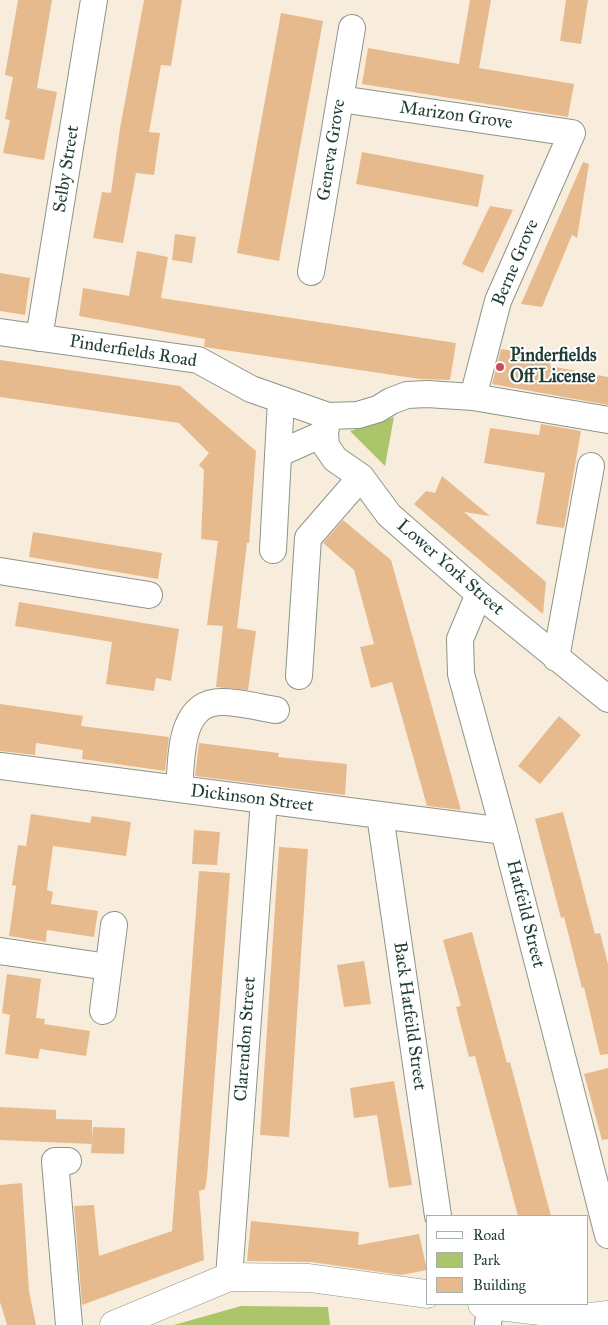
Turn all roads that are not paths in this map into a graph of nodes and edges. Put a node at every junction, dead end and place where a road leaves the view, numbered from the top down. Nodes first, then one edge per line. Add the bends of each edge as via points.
1 (94, 0) edge
2 (352, 28) dead end
3 (340, 99) junction
4 (572, 133) joint
5 (311, 272) dead end
6 (0, 332) edge
7 (39, 338) junction
8 (473, 397) junction
9 (281, 400) junction
10 (608, 420) edge
11 (326, 424) junction
12 (278, 454) junction
13 (591, 466) dead end
14 (360, 476) junction
15 (273, 550) dead end
16 (0, 571) edge
17 (479, 594) junction
18 (148, 595) dead end
19 (556, 658) junction
20 (299, 676) dead end
21 (608, 699) edge
22 (276, 710) dead end
23 (0, 766) edge
24 (179, 789) junction
25 (264, 800) junction
26 (380, 815) junction
27 (504, 831) junction
28 (114, 925) dead end
29 (0, 951) edge
30 (108, 967) junction
31 (102, 1010) dead end
32 (68, 1162) dead end
33 (438, 1215) edge
34 (608, 1235) edge
35 (229, 1277) junction
36 (426, 1294) edge
37 (487, 1311) edge
38 (608, 1315) edge
39 (69, 1325) edge
40 (114, 1325) edge

1 - 7 street, Selby Street
2 - 3 street, Geneva Grove
3 - 4 street, Marizon Grove
3 - 5 street, Geneva Grove
4 - 8 street, Berne Grove via 498,301
6 - 7 street, Pinderfields Road
7 - 9 street, Pinderfields Road via 198,360 251,389
8 - 10 street, Pinderfields Road
8 - 11 street, Pinderfields Road via 407,395 378,409
9 - 11 street, Pinderfields Road
9 - 12 street
11 - 12 street
11 - 14 street, Lower York Street via 326,446 335,459
12 - 15 street
13 - 19 street
14 - 17 street, Lower York Street via 389,515
14 - 20 street via 308,538
16 - 18 street
17 - 19 street, Lower York Street
17 - 27 street, Hatfeild Street via 460,639 461,674
19 - 21 street, Lower York Street
22 - 24 street via 220,702 199,709 186,726
23 - 24 street, Dickinson Street
24 - 25 street, Dickinson Street
25 - 26 street, Dickinson Street
25 - 35 street, Clarendon Street
26 - 27 street, Dickinson Street
26 - 33 street, Back Hatfeild Street
27 - 34 street, Hatfeild Street
28 - 30 street
29 - 30 street
30 - 31 street
32 - 39 street via 55,1161
35 - 36 street via 309,1278
35 - 40 street
37 - 38 street via 590,1317

